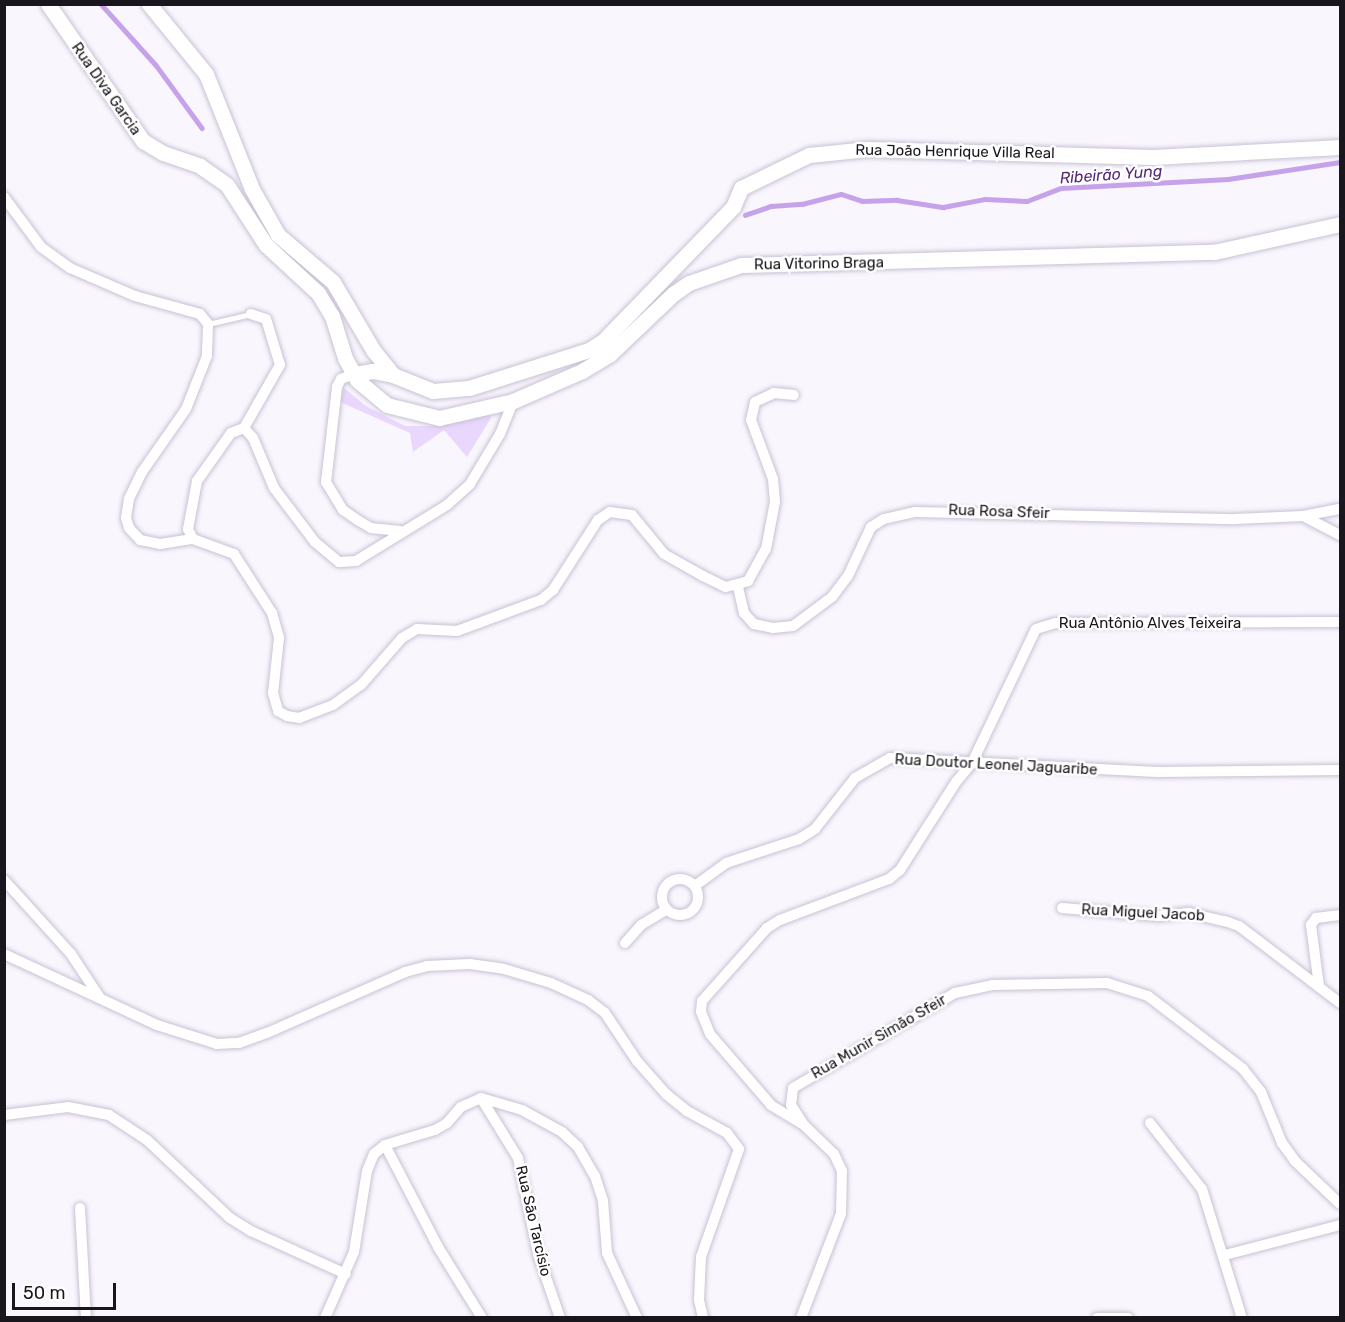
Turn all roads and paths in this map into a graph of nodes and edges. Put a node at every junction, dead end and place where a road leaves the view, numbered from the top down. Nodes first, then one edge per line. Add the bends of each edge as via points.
1 (48, 4) edge
2 (149, 4) edge
3 (1341, 147) edge
4 (4, 197) edge
5 (1341, 224) edge
6 (251, 314) joint
7 (208, 324) junction
8 (354, 374) junction
9 (393, 375) junction
10 (794, 395) dead end
11 (513, 401) junction
12 (244, 428) junction
13 (1341, 509) edge
14 (1303, 516) junction
15 (400, 531) junction
16 (1341, 536) edge
17 (193, 539) junction
18 (738, 587) junction
19 (1341, 622) edge
20 (972, 763) junction
21 (1341, 770) edge
22 (4, 880) edge
23 (696, 885) junction
24 (1062, 908) dead end
25 (666, 910) junction
26 (1341, 915) edge
27 (625, 943) dead end
28 (4, 954) edge
29 (1319, 986) junction
30 (100, 999) junction
31 (1341, 1003) edge
32 (481, 1098) junction
33 (6, 1115) edge
34 (1150, 1123) dead end
35 (804, 1125) junction
36 (385, 1144) junction
37 (1341, 1204) edge
38 (80, 1208) dead end
39 (1341, 1225) edge
40 (1225, 1255) junction
41 (346, 1274) junction
42 (86, 1317) edge
43 (325, 1317) edge
44 (482, 1317) edge
45 (560, 1317) edge
46 (637, 1317) edge
47 (703, 1317) edge
48 (801, 1317) edge
49 (1097, 1317) edge
50 (1128, 1317) edge
51 (1242, 1317) edge

1 - 8 main road, Rua Diva Garcia via 143,141 200,166 226,185 266,245 318,293 332,316
2 - 9 main road via 206,74 252,189 278,235 333,282 373,350
3 - 9 main road, Rua João Henrique Villa Real via 1153,157 868,148 809,155 741,188 734,207 603,341 579,355 469,388 433,391
4 - 7 street via 40,247 70,268 135,296 200,314
5 - 11 main road, Rua Vitorino Braga via 1214,252 741,265 689,283 651,313 610,354
6 - 7 lane
6 - 12 street via 266,319 280,365
7 - 17 street via 207,356 186,409 142,472 126,507 129,528 140,540 160,544
8 - 9 main road via 373,371
8 - 11 main road, Rua Vitorino Braga via 387,405 439,418
8 - 15 street via 341,379 337,387 326,482 343,510 359,521 371,528
10 - 18 street via 774,393 755,402 751,420 768,461 774,501 766,549 755,572
11 - 15 street via 500,434 470,484 447,505
12 - 15 street via 274,488 331,558 339,562 356,561
12 - 17 street via 231,433 197,482 188,529
13 - 14 street, Rua Rosa Sfeir
14 - 16 street
14 - 18 street, Rua Rosa Sfeir via 1235,519 915,512 884,519 871,527 848,576 832,597 793,626 773,628 754,624 744,613
17 - 18 street via 234,554 272,613 279,638 275,702 278,711 299,718 333,705 361,685 402,638 417,629 457,631 541,600 552,590 598,520 610,512 632,515 664,554 717,583
19 - 20 street, Rua Antônio Alves Teixeira via 1044,625 1030,638
20 - 21 street, Rua Doutor Leonel Jaguaribe via 1157,772
20 - 23 street, Rua Doutor Leonel Jaguaribe via 890,758 870,766 855,778 815,829 799,839 726,863
20 - 35 street, Rua Antônio Alves Teixeira via 956,782 911,857 889,879 767,928 702,1001 701,1012 710,1034 771,1105
22 - 30 street via 70,954
23 - 25 street via 697,903 690,912 673,915
23 - 25 street via 678,879 666,884 662,896
24 - 29 street, Rua Miguel Jacob via 1159,916 1189,913 1225,921 1239,926
25 - 27 street via 648,920
26 - 29 street via 1316,918 1311,925
28 - 30 street
29 - 31 street, Rua Miguel Jacob
30 - 47 street via 217,1044 239,1043 267,1033 427,966 470,964 504,969 551,983 588,1000 605,1013 637,1061 666,1094 687,1111 727,1133 739,1149 701,1257 699,1300
32 - 36 street via 471,1100 435,1130
32 - 45 street, Rua São Tarcísio via 518,1158 538,1254
32 - 46 street via 522,1110 562,1132 578,1147 595,1176 603,1201 607,1253
33 - 41 street via 86,1107 109,1115 147,1140 230,1218 251,1232
34 - 40 street via 1197,1181
35 - 37 street, Rua Munir Simão Sfeir via 791,1105 792,1088 955,993 992,985 1107,983 1148,996 1243,1069 1261,1092 1282,1143 1295,1161
35 - 48 street via 834,1154 842,1171 844,1190 841,1214
36 - 41 street via 374,1154 367,1171 354,1252
36 - 44 street via 438,1247
38 - 42 street
39 - 40 street
40 - 51 street
41 - 43 street
49 - 50 street

